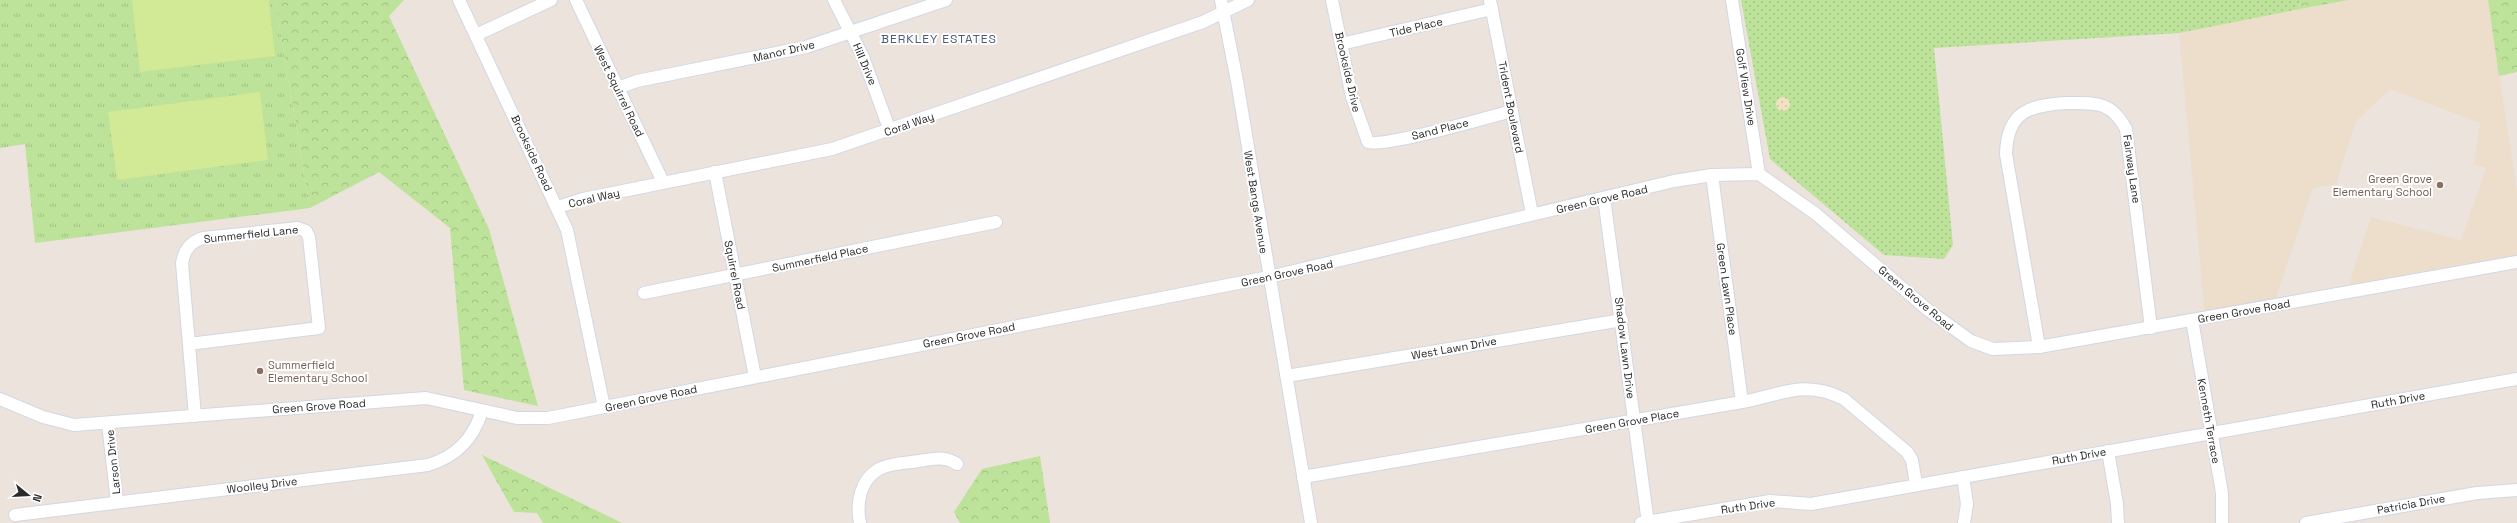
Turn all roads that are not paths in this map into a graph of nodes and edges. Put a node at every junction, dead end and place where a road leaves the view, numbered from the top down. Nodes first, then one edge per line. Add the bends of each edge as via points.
1 (459, 0) edge
2 (551, 0) edge
3 (576, 0) edge
4 (834, 0) edge
5 (946, 0) edge
6 (1221, 0) edge
7 (1248, 0) edge
8 (1332, 0) edge
9 (1732, 0) edge
10 (1491, 4) edge
11 (1223, 12) junction
12 (851, 33) junction
13 (476, 35) junction
14 (1341, 44) junction
15 (618, 88) junction
16 (1512, 111) junction
17 (890, 131) junction
18 (1368, 142) joint
19 (715, 172) junction
20 (1759, 174) junction
21 (1712, 175) junction
22 (663, 182) junction
23 (1604, 198) junction
24 (558, 207) junction
25 (1532, 214) junction
26 (996, 222) dead end
27 (2517, 262) edge
28 (735, 276) junction
29 (1269, 277) junction
30 (644, 294) dead end
31 (1622, 320) junction
32 (2192, 320) junction
33 (2151, 328) junction
34 (189, 344) junction
35 (2039, 347) junction
36 (1287, 376) junction
37 (756, 377) junction
38 (2517, 379) edge
39 (0, 399) edge
40 (1742, 402) junction
41 (604, 408) junction
42 (482, 410) junction
43 (195, 416) junction
44 (1635, 421) junction
45 (108, 423) junction
46 (2211, 433) junction
47 (2108, 450) junction
48 (957, 464) dead end
49 (1303, 477) junction
50 (1963, 477) junction
51 (1916, 484) junction
52 (2517, 490) edge
53 (117, 502) junction
54 (15, 515) dead end
55 (860, 523) edge
56 (1311, 523) edge
57 (1646, 523) edge
58 (1964, 523) edge
59 (2118, 523) edge
60 (2222, 523) edge
61 (2306, 523) edge

1 - 13 street, Brookside Road
2 - 13 street
3 - 15 street, West Squirrel Road
4 - 12 street, Hill Drive
5 - 12 street, Manor Drive
6 - 11 street, West Bangs Avenue
7 - 11 street, Coral Way
8 - 14 street, Brookside Drive
9 - 20 street, Golf View Drive
10 - 14 street, Tide Place
10 - 16 street, Trident Boulevard
11 - 17 street, Coral Way via 1203,22
11 - 29 street, West Bangs Avenue
12 - 15 street, Manor Drive via 806,47 637,81
12 - 17 street, Hill Drive via 870,75
13 - 24 street, Brookside Road
14 - 18 street, Brookside Drive via 1352,97
15 - 22 street, West Squirrel Road
16 - 18 street, Sand Place via 1395,140 1376,144
16 - 25 street, Trident Boulevard
17 - 19 street, Coral Way via 832,149
19 - 22 street, Coral Way
19 - 28 street, Squirrel Road
20 - 21 street, Green Grove Road
20 - 35 street, Green Grove Road via 1816,214 1928,310 1971,341 1993,349
21 - 23 street, Green Grove Road
21 - 40 street, Green Lawn Place
22 - 24 street, Coral Way
23 - 25 street, Green Grove Road
23 - 31 street, Shadow Lawn Drive
24 - 41 street, Brookside Road via 572,245
25 - 29 street, Green Grove Road
26 - 28 street, Summerfield Place
27 - 32 street, Green Grove Road
28 - 30 street, Summerfield Place
28 - 37 street, Squirrel Road
29 - 36 street, West Bangs Avenue
29 - 37 street, Green Grove Road
31 - 36 street, West Lawn Drive
31 - 44 street, Shadow Lawn Drive
32 - 33 street, Green Grove Road
32 - 46 street, Kenneth Terrace
33 - 35 street, Green Grove Road
33 - 35 street, Fairway Lane via 2126,129 2120,118 2097,102 2040,104 2018,117 2006,141 2006,154
34 - 34 street, Summerfield Lane via 319,328 309,237 306,232 298,228 203,238 191,243 183,255 182,263
34 - 43 street, Summerfield Lane
36 - 49 street, West Bangs Avenue
37 - 41 street, Green Grove Road
38 - 46 street, Ruth Drive
39 - 45 street, Green Grove Road via 62,424
40 - 44 street, Green Grove Place
40 - 51 street, Green Grove Place via 1797,389 1834,394 1849,403 1907,452 1912,460
41 - 42 street, Green Grove Road via 539,419 517,418
42 - 43 street, Green Grove Road via 440,400 414,399
42 - 53 street, Woolley Drive via 473,434 465,444 451,455 428,465
43 - 45 street, Green Grove Road
44 - 49 street, Green Grove Place
44 - 57 street, Shadow Lawn Drive
45 - 53 street, Larson Drive
46 - 47 street, Ruth Drive
46 - 60 street, Kenneth Terrace via 2222,493
47 - 50 street, Ruth Drive
47 - 59 street
48 - 55 street via 944,457 880,469 867,481 859,498 857,507
49 - 56 street, West Bangs Avenue
50 - 51 street, Ruth Drive
50 - 58 street via 1967,504
51 - 57 street, Ruth Drive via 1811,504 1770,501
52 - 61 street, Patricia Drive via 2477,493
53 - 54 street, Woolley Drive

